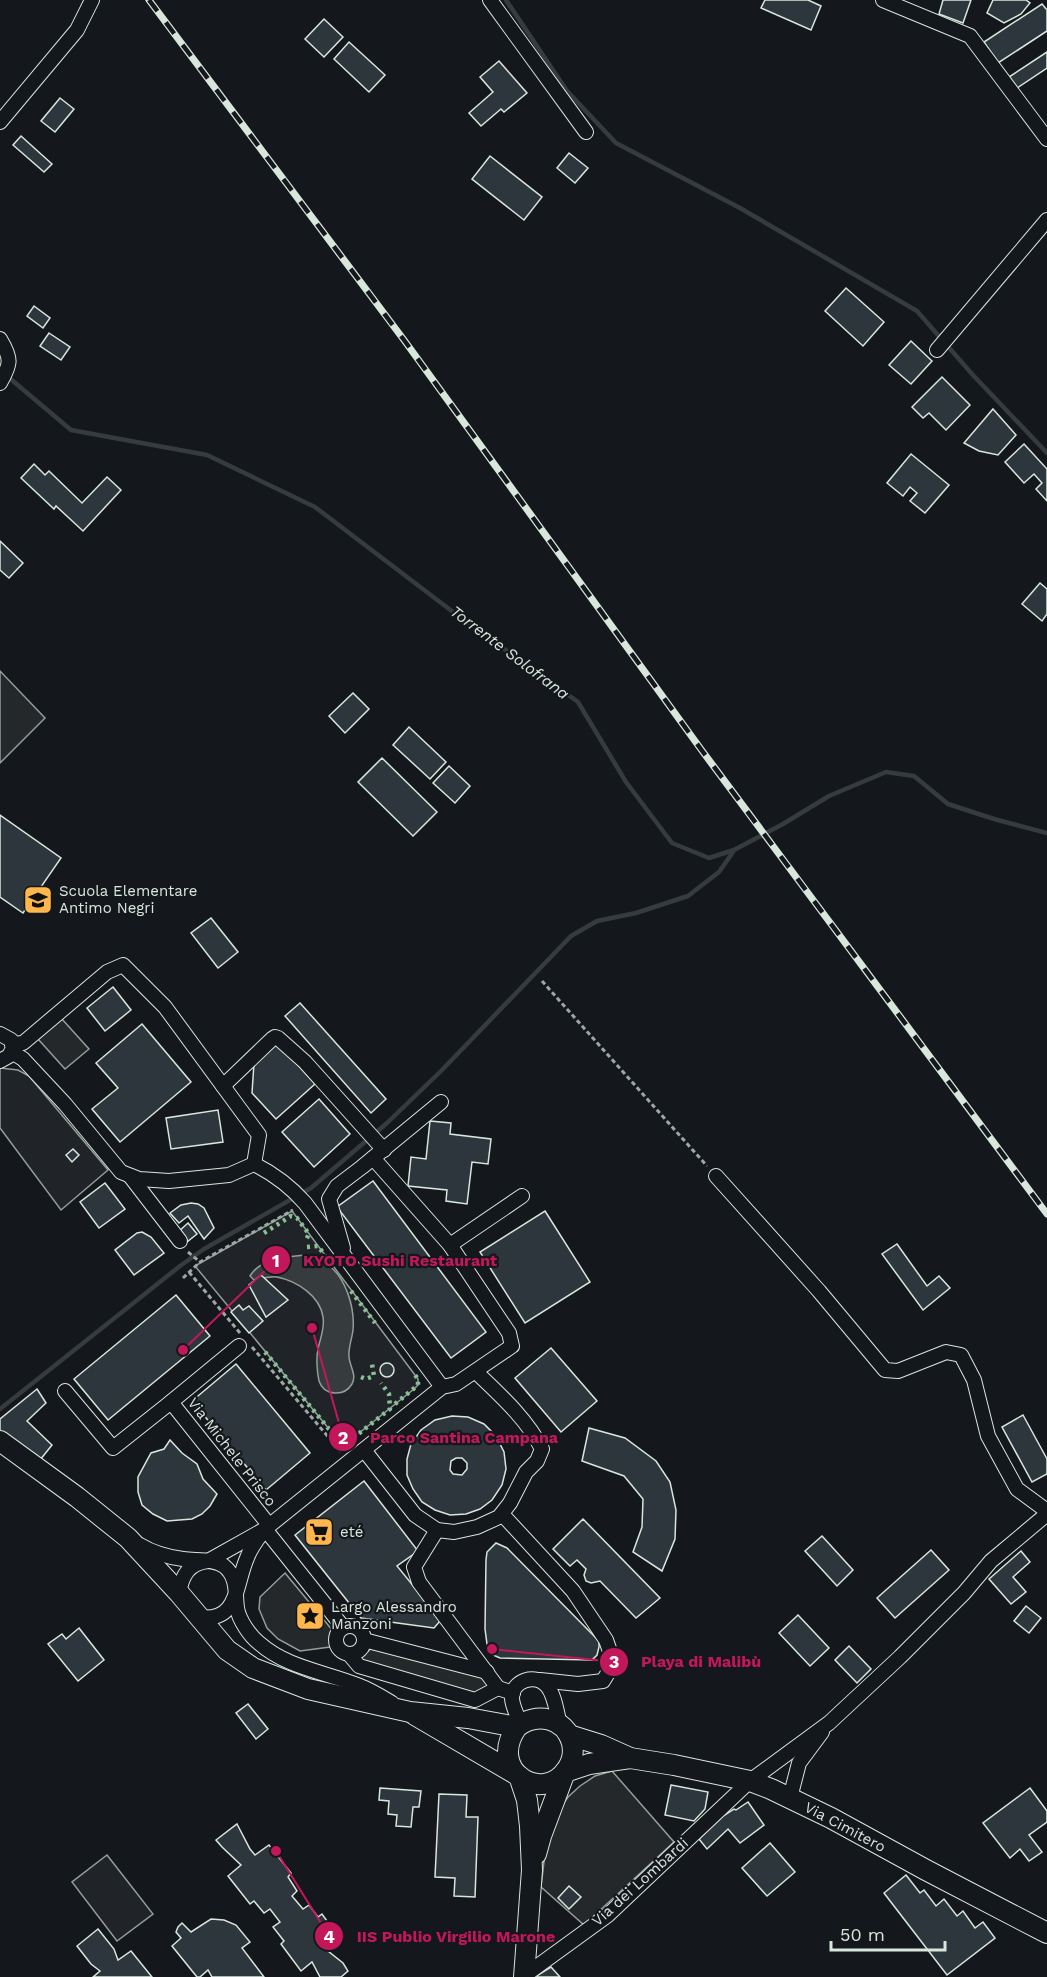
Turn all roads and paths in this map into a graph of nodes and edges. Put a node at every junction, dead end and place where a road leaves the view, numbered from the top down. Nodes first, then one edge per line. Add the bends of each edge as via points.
1 (92, 0) edge
2 (490, 0) edge
3 (883, 0) edge
4 (0, 122) edge
5 (586, 132) dead end
6 (1047, 139) edge
7 (1047, 220) edge
8 (0, 339) edge
9 (937, 350) dead end
10 (0, 384) edge
11 (542, 981) dead end
12 (0, 1034) edge
13 (12, 1048) junction
14 (0, 1061) edge
15 (223, 1086) junction
16 (441, 1102) dead end
17 (378, 1151) junction
18 (254, 1164) junction
19 (130, 1176) junction
20 (716, 1176) joint
21 (522, 1196) dead end
22 (305, 1203) junction
23 (450, 1245) junction
24 (185, 1246) joint
25 (346, 1259) junction
26 (200, 1262) junction
27 (189, 1272) junction
28 (183, 1278) dead end
29 (244, 1342) junction
30 (476, 1372) junction
31 (442, 1387) junction
32 (65, 1391) dead end
33 (171, 1402) junction
34 (0, 1441) edge
35 (364, 1450) junction
36 (349, 1462) junction
37 (1047, 1513) edge
38 (502, 1514) junction
39 (267, 1527) junction
40 (437, 1530) junction
41 (128, 1538) junction
42 (208, 1561) junction
43 (236, 1592) junction
44 (179, 1593) junction
45 (198, 1617) junction
46 (343, 1627) junction
47 (364, 1640) junction
48 (349, 1654) junction
49 (487, 1672) junction
50 (540, 1680) junction
51 (498, 1688) junction
52 (513, 1694) junction
53 (410, 1712) junction
54 (829, 1723) junction
55 (518, 1726) junction
56 (565, 1730) junction
57 (630, 1758) junction
58 (565, 1772) junction
59 (519, 1776) junction
60 (750, 1780) junction
61 (790, 1798) junction
62 (532, 1870) junction
63 (1047, 1933) edge
64 (524, 1977) edge

1 - 4 street via 77,30
2 - 5 street
3 - 6 street via 970,36
7 - 9 street
8 - 10 street via 10,358
11 - 20 path
12 - 13 street via 7,1036
13 - 14 street via 6,1059
13 - 15 street via 107,972 123,965 165,1007
13 - 19 street via 121,1172
15 - 17 street via 275,1037 305,1062 365,1130
15 - 18 street via 259,1135
16 - 17 street
17 - 23 street
17 - 25 street via 337,1186 329,1199
18 - 19 street via 230,1175 170,1181
18 - 22 street via 274,1173
19 - 24 street
20 - 37 street via 885,1370 898,1371 946,1352 961,1355 975,1380 988,1436 1005,1468 1017,1488
21 - 23 street
22 - 25 street
22 - 26 path
23 - 30 street via 509,1332 512,1346
24 - 26 path
25 - 31 street
26 - 27 path
27 - 28 path
27 - 29 path
29 - 33 street
29 - 36 path
30 - 31 street
30 - 38 street via 522,1419 542,1449
31 - 35 street
32 - 33 street, Via Michele Prisco via 113,1448
33 - 39 street, Via Michele Prisco
34 - 41 main road
35 - 36 street
35 - 40 street via 415,1515
36 - 39 street
37 - 54 street via 991,1561 964,1593
38 - 40 street via 477,1527 454,1532
38 - 50 street via 573,1591 606,1640 614,1663 603,1681 578,1684
39 - 42 street
39 - 43 street via 246,1558
39 - 46 street, Via Michele Prisco
40 - 49 street via 414,1567 419,1582
41 - 42 street via 169,1557
41 - 44 main road
42 - 43 street via 231,1573
42 - 44 street via 189,1568
43 - 45 street via 229,1609 217,1617
43 - 53 street via 237,1611 245,1626 258,1642 281,1659 361,1686
44 - 45 main road
45 - 53 main road via 227,1650 253,1668 308,1689
46 - 47 street via 357,1627
46 - 48 street via 336,1643
47 - 48 street via 361,1648
47 - 49 street
48 - 51 street via 359,1666 474,1701
49 - 51 street
50 - 52 street via 520,1682
50 - 56 street via 549,1688
51 - 52 street
52 - 55 street
53 - 55 main road
53 - 59 main road
54 - 60 street, Via dei Lombardi
54 - 61 street via 799,1763
55 - 56 main road via 540,1718
55 - 59 main road via 510,1736 507,1758
56 - 57 main road, Via Cimitero
56 - 58 main road via 573,1755
57 - 58 main road, Via Cimitero
57 - 60 main road, Via Cimitero
58 - 59 main road via 548,1783 537,1784
58 - 62 main road, Via dei Lombardi
59 - 62 main road, Via dei Lombardi via 527,1800
60 - 61 main road, Via Cimitero
60 - 64 street, Via dei Lombardi via 608,1915
61 - 63 main road, Via Cimitero
62 - 64 main road, Via dei Lombardi

